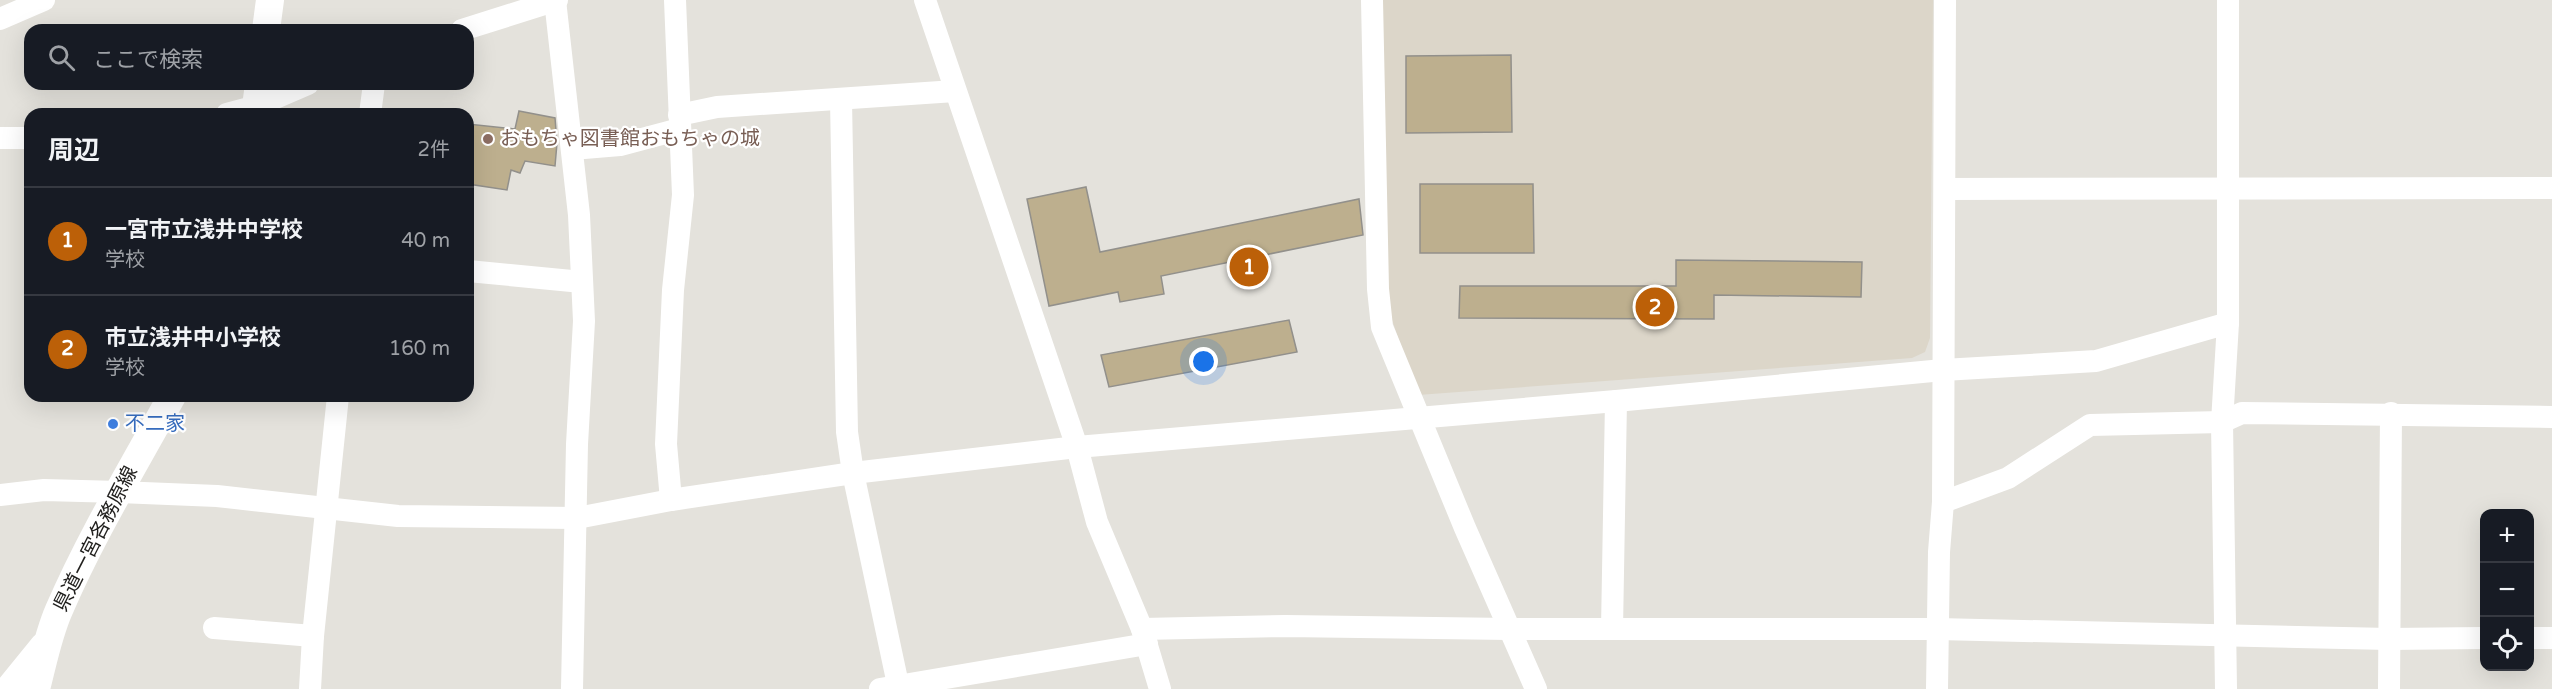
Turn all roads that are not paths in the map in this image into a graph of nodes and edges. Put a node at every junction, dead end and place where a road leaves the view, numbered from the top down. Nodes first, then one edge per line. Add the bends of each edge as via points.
1 (44, 0) edge
2 (270, 0) edge
3 (556, 0) edge
4 (675, 0) edge
5 (925, 0) edge
6 (1372, 0) edge
7 (1945, 0) edge
8 (2228, 0) edge
9 (530, 4) edge
10 (0, 19) edge
11 (267, 24) edge
12 (474, 25) edge
13 (290, 90) edge
14 (373, 90) edge
15 (955, 91) junction
16 (841, 100) junction
17 (257, 101) edge
18 (241, 108) edge
19 (371, 108) edge
20 (680, 122) junction
21 (0, 138) edge
22 (24, 138) edge
23 (572, 149) junction
24 (2552, 188) edge
25 (1945, 189) junction
26 (2228, 189) junction
27 (474, 272) edge
28 (582, 282) junction
29 (2228, 323) junction
30 (1943, 370) junction
31 (1616, 401) junction
32 (169, 402) edge
33 (337, 402) edge
34 (2391, 413) junction
35 (1420, 417) junction
36 (2552, 417) edge
37 (2222, 422) junction
38 (1077, 447) junction
39 (853, 473) junction
40 (119, 492) junction
41 (0, 495) edge
42 (671, 500) junction
43 (1943, 502) junction
44 (327, 508) junction
45 (576, 519) junction
46 (214, 628) dead end
47 (1509, 629) junction
48 (1612, 629) junction
49 (1937, 629) junction
50 (2226, 635) junction
51 (313, 636) junction
52 (1144, 636) junction
53 (2480, 638) edge
54 (2534, 638) edge
55 (2552, 638) edge
56 (2390, 639) junction
57 (48, 641) junction
58 (892, 688) edge
59 (9, 689) edge
60 (36, 689) edge
61 (310, 689) edge
62 (572, 689) edge
63 (1160, 689) edge
64 (1536, 689) edge
65 (1937, 689) edge
66 (2226, 689) edge
67 (2389, 689) edge

1 - 10 street
2 - 11 main road
3 - 9 street
3 - 23 street
4 - 20 street
5 - 15 street
6 - 35 street via 1382,327
7 - 25 street
8 - 26 street
9 - 12 street
13 - 17 street
14 - 19 street
15 - 16 street
15 - 38 street
16 - 20 street via 717,107
16 - 39 street via 847,432
17 - 18 street
20 - 23 street via 620,145
20 - 42 street via 684,195 673,290 666,444
21 - 22 street
23 - 28 street
24 - 26 street
25 - 26 street
25 - 30 street
26 - 29 street
27 - 28 street
28 - 45 street
29 - 30 street via 2096,361
29 - 37 street
30 - 31 street
30 - 43 street
31 - 35 street
31 - 48 street
32 - 40 main road, 県道一宮各務原線
33 - 44 street
34 - 36 street
34 - 37 street via 2242,413
34 - 56 street
35 - 38 street
35 - 47 street
37 - 43 street via 2090,425 2008,478
37 - 50 street
38 - 39 street
38 - 52 street via 1097,522
39 - 42 street
39 - 58 street
40 - 41 street via 44,490
40 - 44 street via 217,496
40 - 57 main road, 県道一宮各務原線 via 58,611
42 - 45 street
43 - 49 street
44 - 45 street via 398,516
44 - 51 street
45 - 62 street
46 - 51 street
47 - 48 street
47 - 52 street via 1285,626
47 - 64 street
48 - 49 street
49 - 50 street
49 - 65 street
50 - 56 street
50 - 66 street
51 - 61 street
52 - 58 street
52 - 63 street
53 - 56 street
54 - 55 street
56 - 67 street
57 - 59 main road
57 - 60 main road, 県道一宮各務原線

